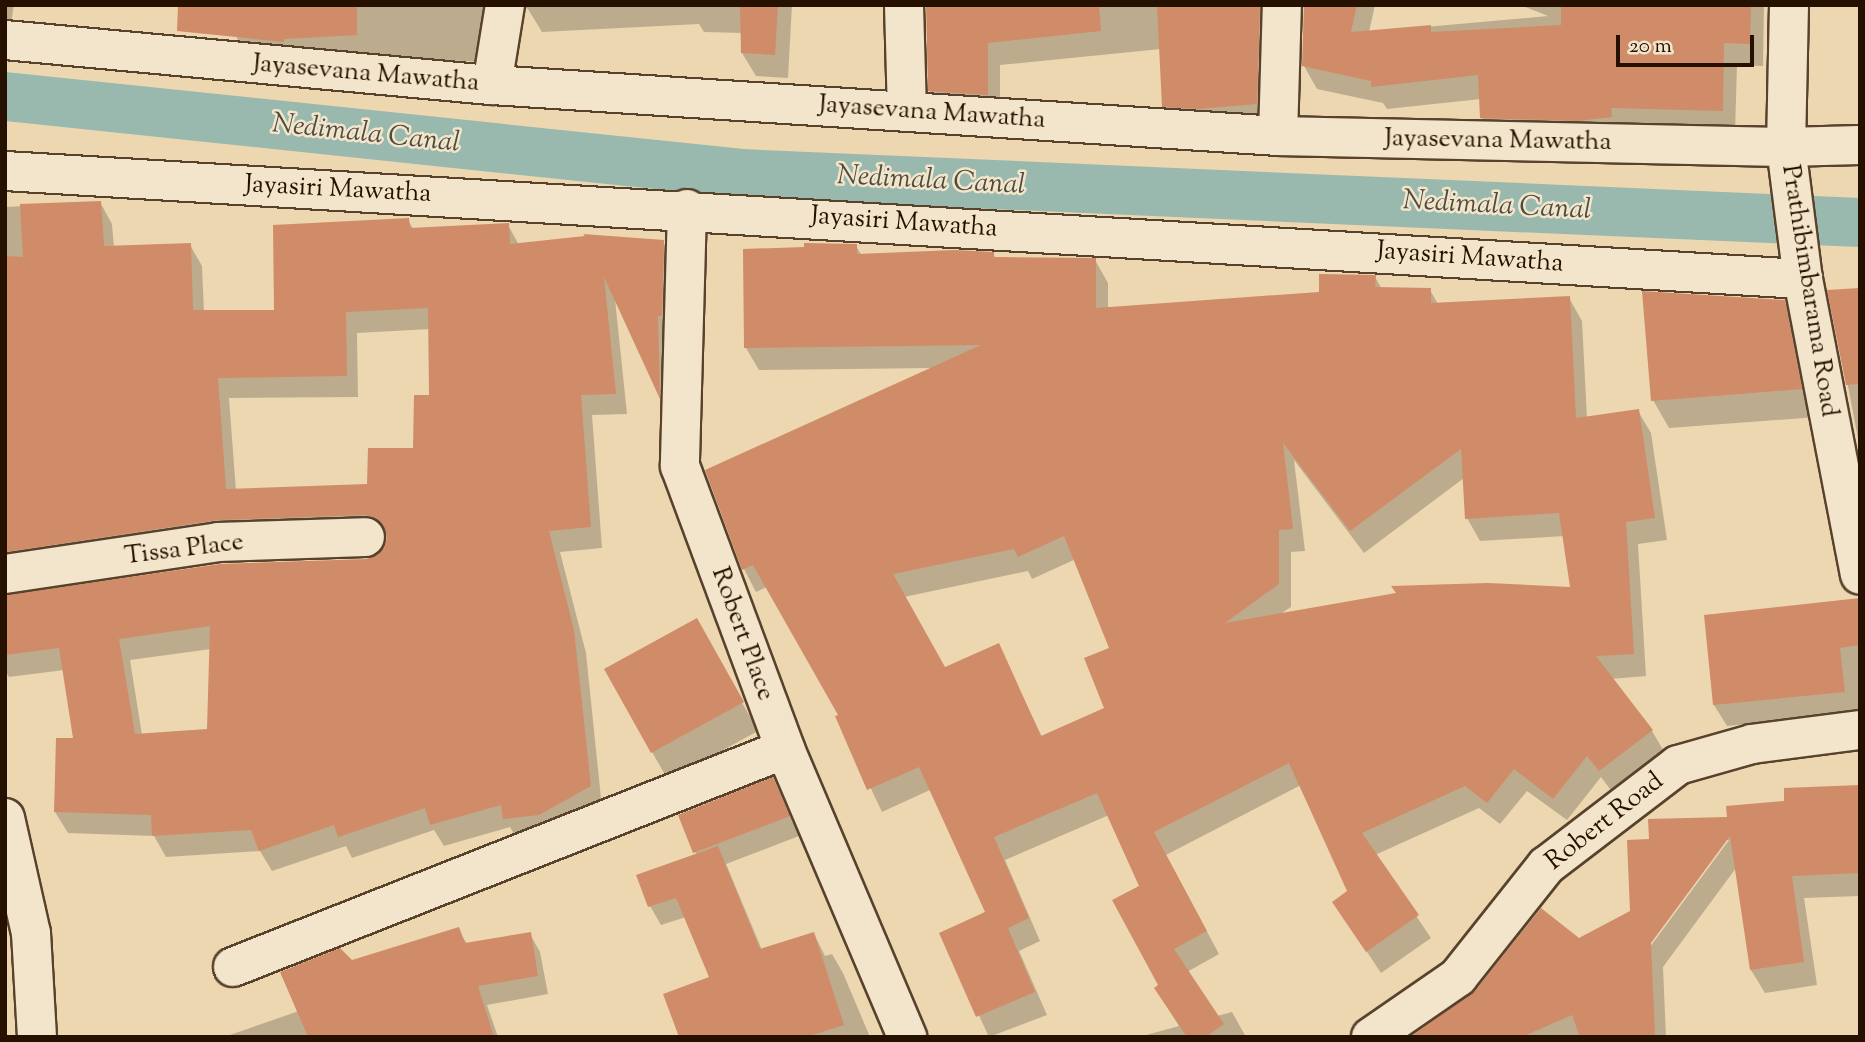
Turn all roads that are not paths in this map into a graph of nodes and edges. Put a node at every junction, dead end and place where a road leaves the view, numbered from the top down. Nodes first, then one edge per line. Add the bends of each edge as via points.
1 (505, 5) edge
2 (904, 5) edge
3 (1282, 5) edge
4 (1788, 5) edge
5 (5, 40) edge
6 (492, 85) junction
7 (906, 111) junction
8 (1278, 136) junction
9 (1860, 145) edge
10 (1788, 162) junction
11 (5, 171) edge
12 (687, 209) junction
13 (1802, 266) junction
14 (365, 537) dead end
15 (5, 574) edge
16 (1860, 575) edge
17 (1860, 730) edge
18 (785, 749) junction
19 (5, 818) edge
20 (233, 967) dead end
21 (37, 1037) edge
22 (907, 1037) edge
23 (1371, 1037) edge

1 - 6 street
2 - 7 street
3 - 8 street
4 - 10 street, Prathibimbarama Road
5 - 6 street, Jayasevana Mawatha
6 - 7 street, Jayasevana Mawatha
7 - 8 street, Jayasevana Mawatha
8 - 10 street, Jayasevana Mawatha
9 - 10 street, Jayasevana Mawatha
10 - 13 street, Prathibimbarama Road
11 - 12 street, Jayasiri Mawatha
12 - 13 street, Jayasiri Mawatha
12 - 18 street, Robert Place via 680,466
13 - 16 street, Prathibimbarama Road
14 - 15 street, Tissa Place via 218,542
17 - 23 street, Robert Road via 1752,744 1678,765 1546,866 1458,978
18 - 20 street
18 - 22 street, Robert Place
19 - 21 street via 31,933

